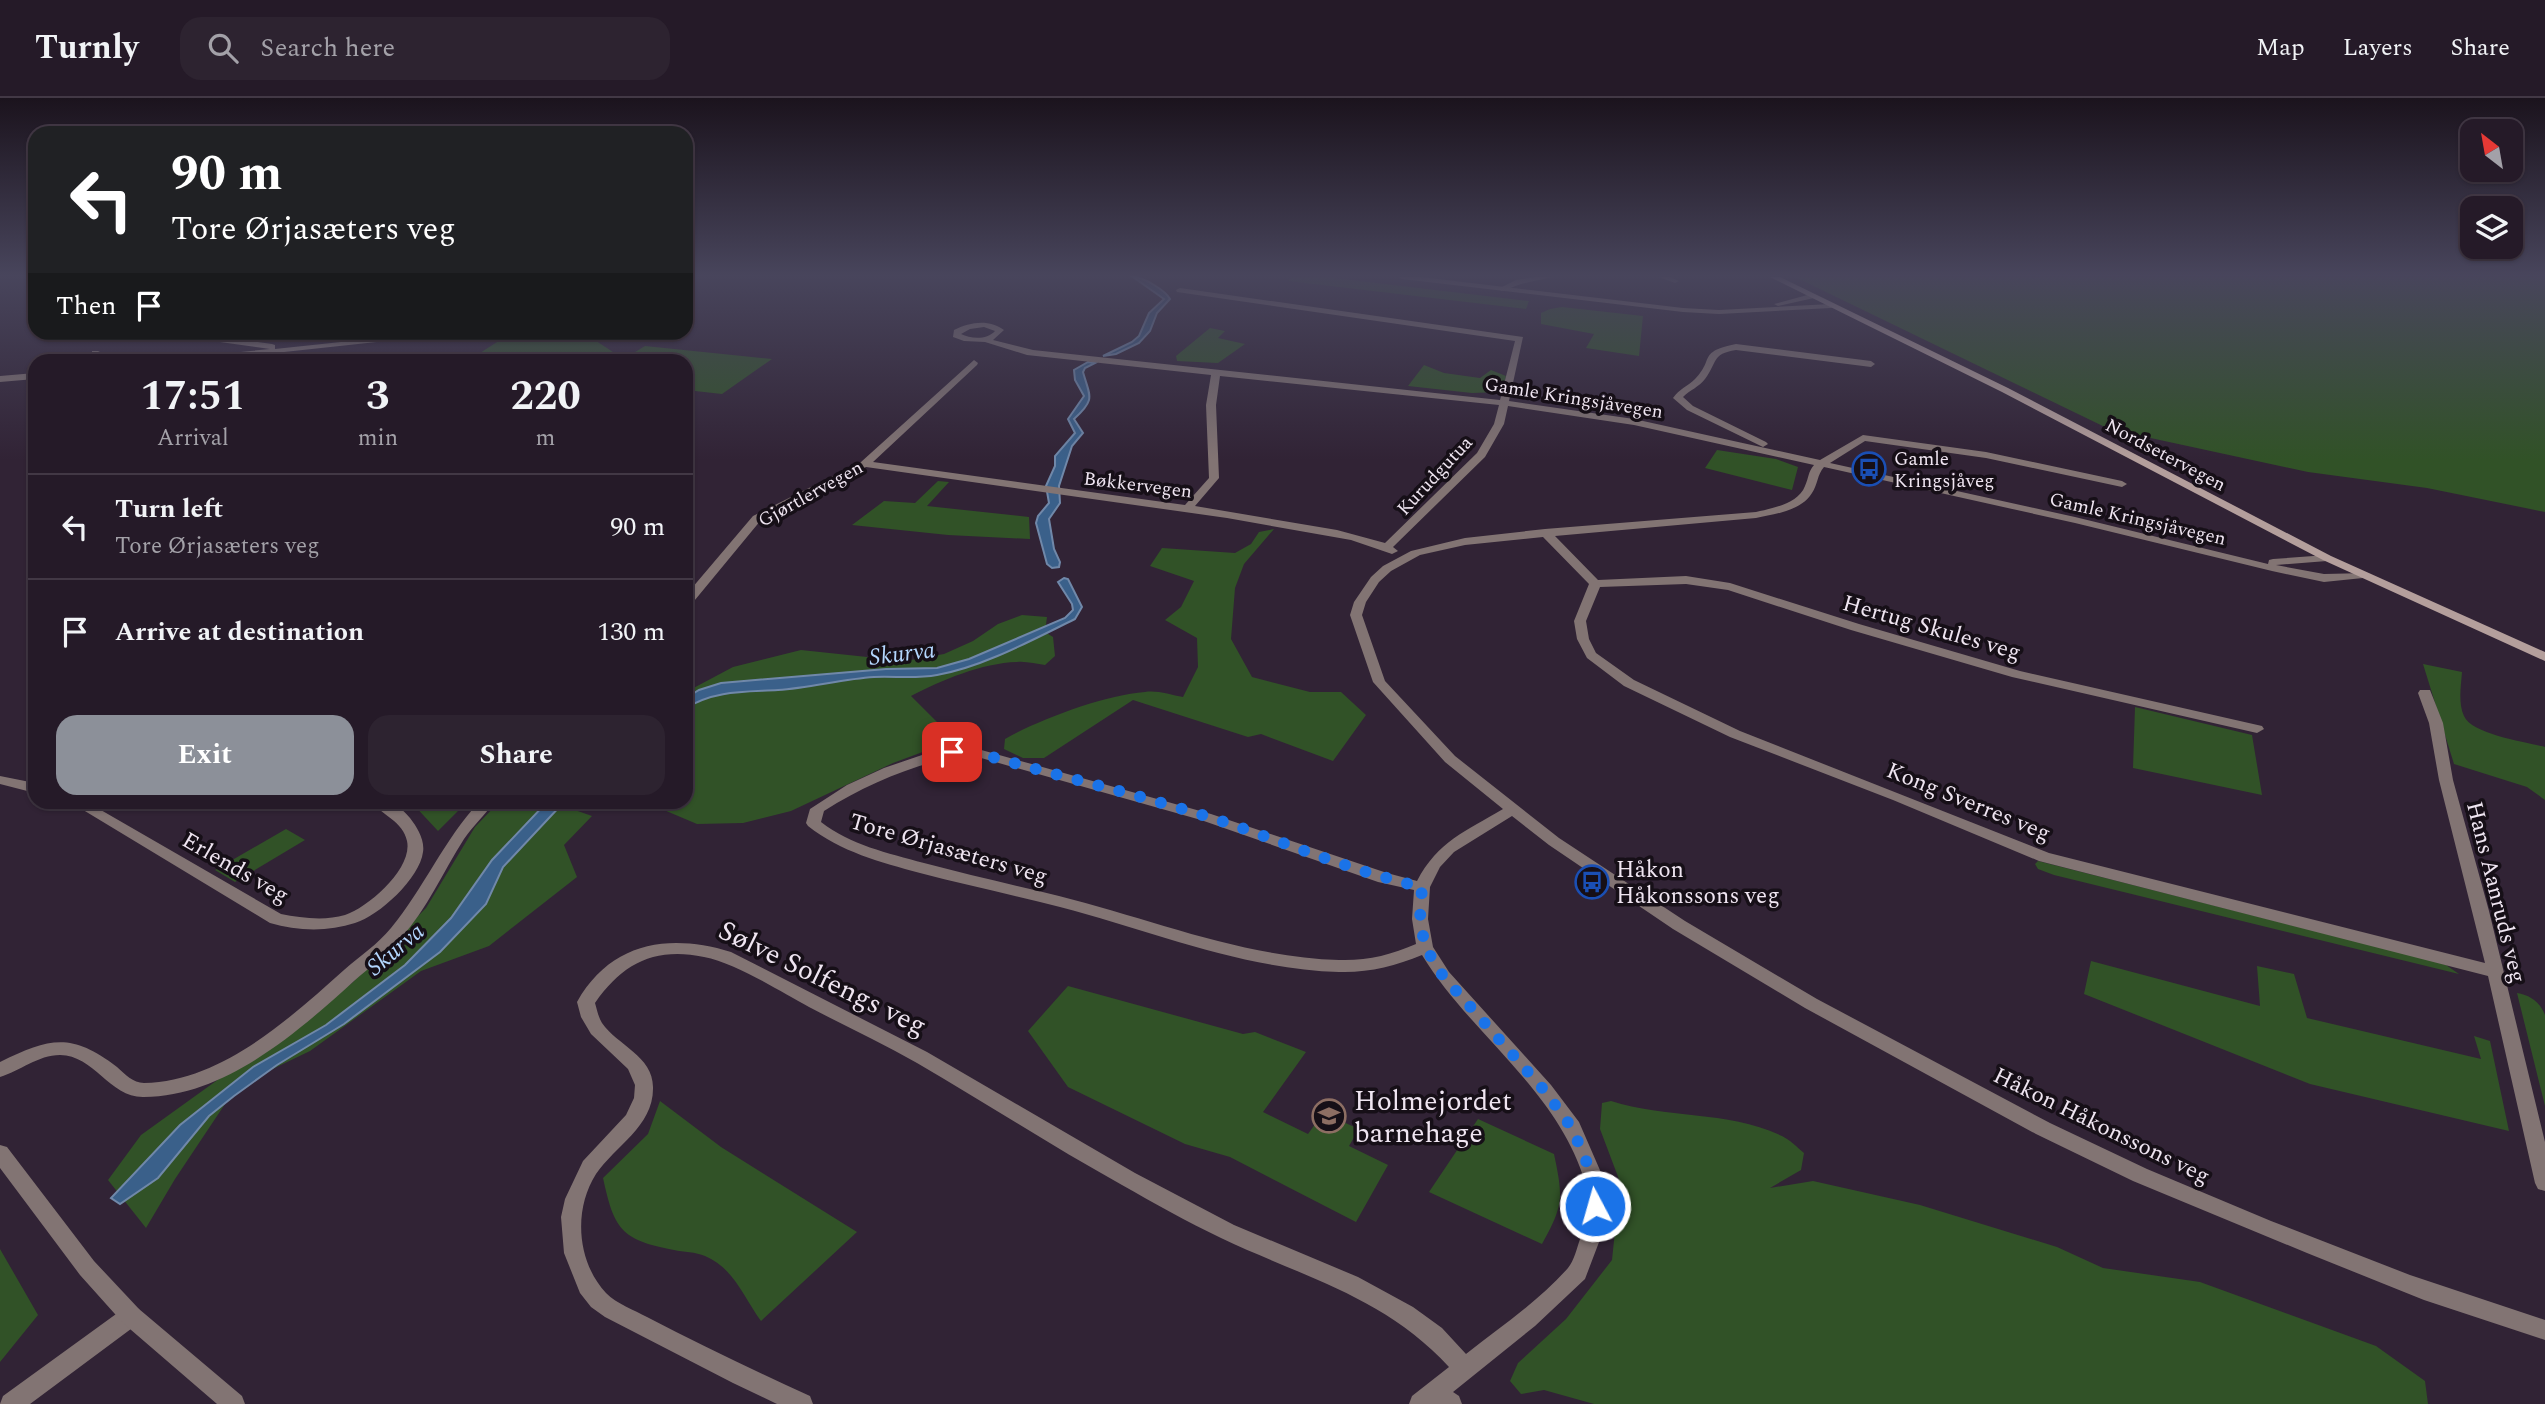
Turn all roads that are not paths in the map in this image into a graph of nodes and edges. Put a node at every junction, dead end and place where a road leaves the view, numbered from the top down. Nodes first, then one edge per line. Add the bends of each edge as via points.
1 (1513, 338) edge
2 (1896, 338) edge
3 (226, 340) edge
4 (388, 340) edge
5 (986, 340) dead end
6 (272, 352) junction
7 (251, 354) edge
8 (974, 363) dead end
9 (1871, 364) dead end
10 (1216, 371) junction
11 (28, 377) edge
12 (0, 379) edge
13 (1504, 403) junction
14 (1769, 450) junction
15 (865, 464) junction
16 (1821, 464) junction
17 (2122, 484) dead end
18 (1189, 507) junction
19 (1545, 532) junction
20 (1386, 548) junction
21 (1402, 558) junction
22 (2327, 558) junction
23 (2243, 561) junction
24 (2363, 575) junction
25 (1595, 584) junction
26 (693, 595) edge
27 (2545, 657) edge
28 (2425, 693) dead end
29 (2257, 729) dead end
30 (0, 780) edge
31 (28, 786) edge
32 (89, 809) edge
33 (389, 809) edge
34 (481, 809) edge
35 (1510, 811) junction
36 (1422, 887) junction
37 (1425, 947) junction
38 (2495, 972) junction
39 (0, 1070) edge
40 (0, 1153) edge
41 (2545, 1183) edge
42 (131, 1316) junction
43 (2545, 1330) edge
44 (1466, 1369) junction
45 (1435, 1400) edge
46 (11, 1404) edge
47 (234, 1404) edge
48 (802, 1404) edge

1 - 13 street, Kurudgutua via 1520,339
2 - 22 main road, Nordsetervegen
3 - 6 street via 273,347
4 - 6 street
5 - 10 street, Gamle Kringsjåvegen via 1012,350
6 - 7 street
8 - 15 street, Gjørtlervegen
9 - 14 street via 1736,347 1710,356 1697,382 1678,398
10 - 13 street, Gamle Kringsjåvegen
10 - 18 street via 1214,478
11 - 12 street
13 - 14 street, Gamle Kringsjåvegen via 1634,422
13 - 20 street, Kurudgutua via 1499,424 1481,455
14 - 16 street, Gamle Kringsjåvegen
15 - 18 street, Bøkkervegen
15 - 26 street, Gjørtlervegen via 757,518
16 - 17 street, Gamle Kringsjåvegen via 1863,438 1974,453
16 - 19 street, Håkon Håkonssons veg via 1801,501 1778,510
16 - 23 street, Gamle Kringsjåvegen
18 - 20 street, Bøkkervegen
19 - 21 street, Håkon Håkonssons veg via 1459,542
19 - 25 street
20 - 21 street, Bøkkervegen
21 - 35 street, Håkon Håkonssons veg via 1372,580 1356,608 1355,630 1362,654 1395,706
22 - 23 street, Gamle Kringsjåvegen
22 - 24 main road, Nordsetervegen
23 - 24 street, Gamle Kringsjåvegen via 2324,578
24 - 27 main road, Nordsetervegen
25 - 29 street, Hertug Skules veg via 1686,580 1730,587 2017,674
25 - 38 street, Kong Sverres veg via 1580,621 1591,655 1629,683 1735,734 2044,857
28 - 38 street, Hans Aanruds veg
30 - 31 street
32 - 33 street, Erlends veg via 276,919 301,926 359,916 386,896 404,873 416,853 414,835
34 - 39 street via 394,934 297,1021 235,1061 189,1083 141,1090 127,1086 77,1049 44,1049
35 - 36 street via 1449,848
35 - 43 street, Håkon Håkonssons veg via 1671,920 1825,1012 2084,1148 2234,1216 2422,1290
36 - 37 street via 1420,919
36 - 37 street, Tore Ørjasæters veg via 1206,817 967,750 899,767 844,791 817,809 813,823 830,838 868,853 1269,957 1337,966 1381,964
37 - 44 street via 1443,976 1565,1117 1596,1184 1594,1229 1578,1272
38 - 41 street, Hans Aanruds veg
40 - 42 street via 87,1269
42 - 46 street
42 - 47 street
44 - 45 street
44 - 48 street, Sølve Solfengs veg via 1434,1335 1384,1302 1214,1224 811,999 707,950 670,946 646,951 606,974 586,1002 587,1016 599,1035 640,1071 644,1085 634,1116 589,1168 576,1195 569,1236 582,1276 600,1301 683,1348

